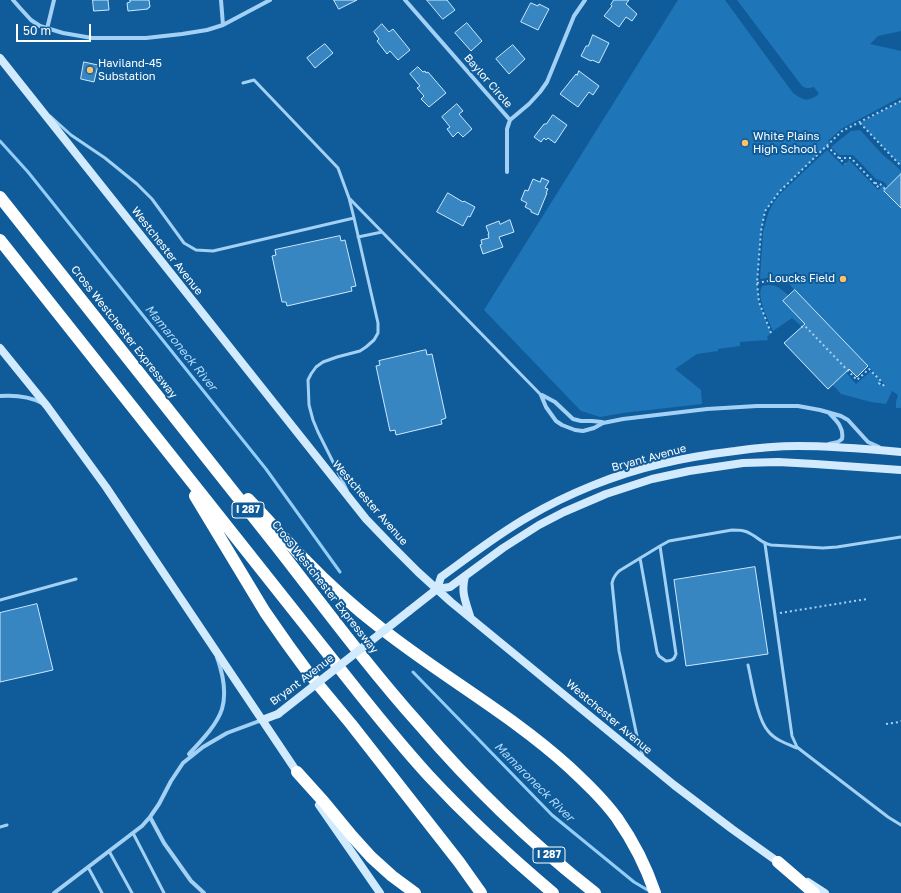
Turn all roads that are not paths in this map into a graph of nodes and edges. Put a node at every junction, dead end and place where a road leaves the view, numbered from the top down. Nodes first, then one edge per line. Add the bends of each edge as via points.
1 (13, 0) edge
2 (54, 0) edge
3 (221, 0) edge
4 (270, 0) edge
5 (405, 0) edge
6 (585, 0) edge
7 (224, 25) junction
8 (48, 29) junction
9 (0, 58) edge
10 (243, 83) dead end
11 (33, 100) junction
12 (510, 120) junction
13 (507, 172) dead end
14 (0, 197) edge
15 (349, 198) junction
16 (354, 218) junction
17 (382, 232) junction
18 (358, 238) junction
19 (0, 240) edge
20 (0, 348) edge
21 (541, 395) junction
22 (0, 396) edge
23 (47, 406) junction
24 (830, 413) junction
25 (603, 422) junction
26 (191, 439) junction
27 (817, 446) junction
28 (167, 450) junction
29 (886, 450) junction
30 (901, 452) edge
31 (901, 470) edge
32 (355, 504) junction
33 (901, 537) edge
34 (765, 544) junction
35 (660, 546) junction
36 (640, 558) junction
37 (465, 576) junction
38 (76, 579) dead end
39 (437, 589) junction
40 (0, 600) edge
41 (470, 616) junction
42 (214, 648) junction
43 (748, 665) dead end
44 (262, 720) junction
45 (799, 749) junction
46 (645, 761) junction
47 (183, 763) junction
48 (297, 772) junction
49 (150, 817) junction
50 (7, 825) dead end
51 (901, 825) edge
52 (0, 827) edge
53 (133, 833) junction
54 (109, 851) junction
55 (778, 862) junction
56 (88, 867) junction
57 (54, 893) edge
58 (102, 893) edge
59 (132, 893) edge
60 (164, 893) edge
61 (204, 893) edge
62 (380, 893) edge
63 (415, 893) edge
64 (481, 893) edge
65 (553, 893) edge
66 (595, 893) edge
67 (655, 893) edge
68 (814, 893) edge
69 (825, 893) edge

1 - 8 street via 31,20
2 - 8 street
3 - 7 street
4 - 7 street
5 - 12 street, Baylor Circle
6 - 12 street, Baylor Circle via 574,16 547,82
7 - 8 street via 146,38 92,38
9 - 11 main road, Westchester Avenue
10 - 15 lane via 254,80 338,168
11 - 16 lane via 71,135 137,184 152,198 184,243 196,250 213,252
11 - 32 main road, Westchester Avenue
12 - 13 street via 507,129
14 - 26 highway, Cross Westchester Expressway / I 287
15 - 16 lane
15 - 17 lane
16 - 18 lane
17 - 18 lane
17 - 21 lane
18 - 32 lane via 378,323 378,333 374,340 360,351 323,362 316,367 308,380 309,405 318,432
19 - 28 highway, I 287
20 - 23 main road
21 - 25 street via 555,402 573,419
21 - 25 street via 546,407 562,425 582,431
22 - 23 street via 30,398
23 - 42 main road via 106,487
24 - 25 street via 798,406 757,406 707,409
24 - 27 street via 840,425 842,439
24 - 29 street via 848,420 868,442
26 - 66 highway, Cross Westchester Expressway / I 287 via 430,737 509,819
26 - 67 highway via 304,559 349,602 407,648 521,728 575,772 601,799 631,839
27 - 29 main road, Bryant Avenue
27 - 39 main road, Bryant Avenue via 761,448 708,454 659,464 588,488 504,531 441,577
28 - 64 highway via 265,612 288,645
28 - 65 highway, I 287 via 405,749 492,840
29 - 30 main road, Bryant Avenue
31 - 37 main road, Bryant Avenue via 778,462 743,463 652,479 606,494 564,512 517,538
32 - 39 main road, Westchester Avenue via 392,546
33 - 34 lane via 823,548
34 - 35 lane via 751,534 732,530 678,539
34 - 45 lane via 792,736
35 - 36 lane
35 - 36 lane via 676,654 672,660 666,661 657,652
36 - 46 lane via 615,574 612,583 619,651 640,750
37 - 39 main road, Bryant Avenue via 450,587
37 - 41 main road via 463,597
38 - 40 lane
39 - 41 main road, Westchester Avenue
39 - 44 main road, Bryant Avenue, bridge via 278,714
41 - 46 main road, Westchester Avenue
42 - 44 main road
42 - 47 street via 224,679 222,709 211,728
43 - 45 lane via 759,715 768,731 780,741
44 - 47 street, Bryant Avenue via 227,733
44 - 48 main road
45 - 51 lane
46 - 55 main road, Westchester Avenue via 722,822
47 - 49 street, Bryant Avenue
48 - 62 main road
48 - 63 highway via 371,857
49 - 53 street, Bryant Avenue
49 - 61 street via 164,843 188,877
50 - 52 lane
53 - 54 street, Bryant Avenue
53 - 60 lane
54 - 56 street, Bryant Avenue
54 - 59 lane
55 - 68 highway
55 - 69 main road, Westchester Avenue
56 - 57 street, Bryant Avenue
56 - 58 lane

